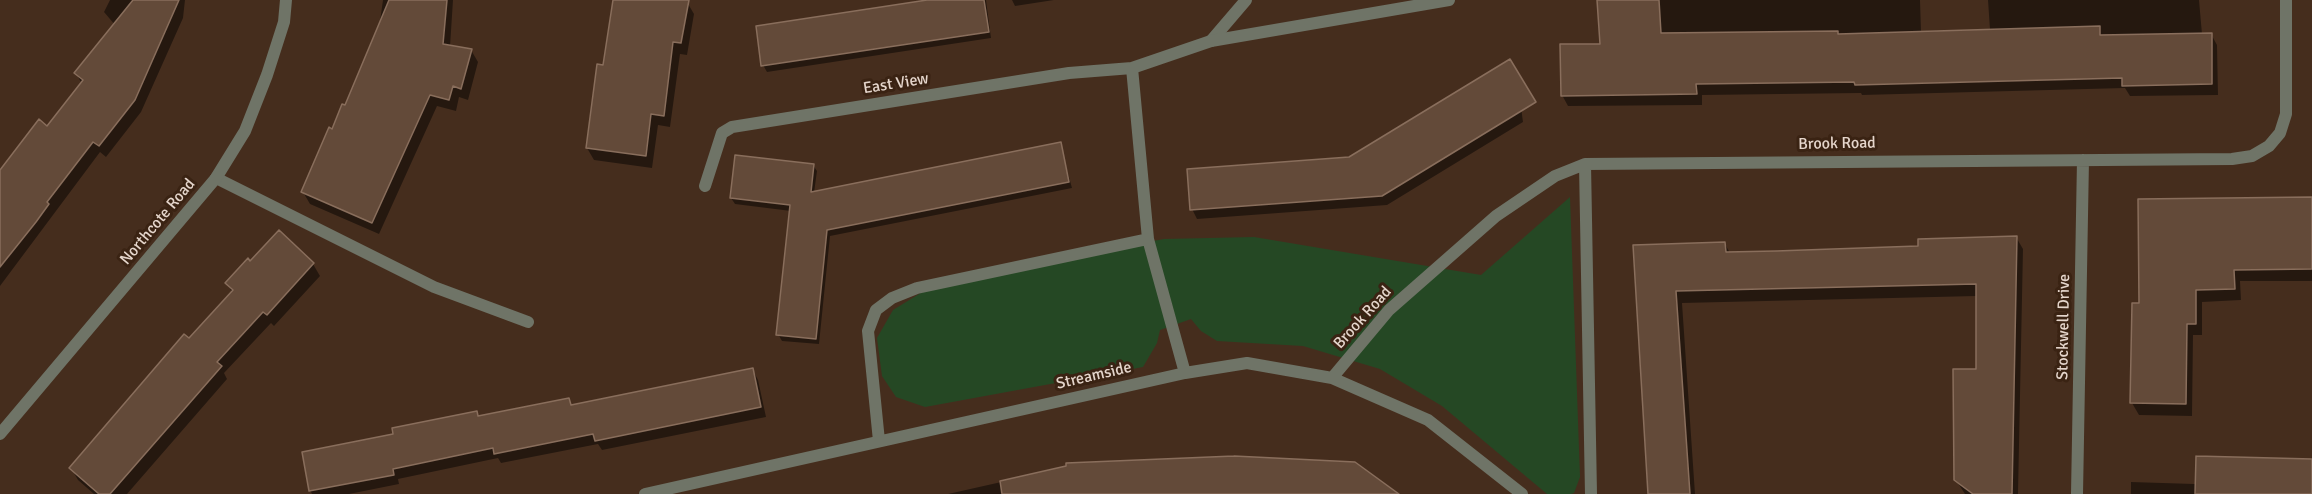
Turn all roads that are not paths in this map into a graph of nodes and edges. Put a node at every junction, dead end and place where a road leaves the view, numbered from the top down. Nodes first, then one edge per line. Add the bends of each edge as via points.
1 (286, 0) edge
2 (1246, 0) edge
3 (1449, 0) edge
4 (2286, 0) edge
5 (1211, 41) junction
6 (1132, 68) junction
7 (2083, 160) junction
8 (1585, 164) junction
9 (216, 178) junction
10 (705, 186) dead end
11 (1148, 239) junction
12 (528, 322) dead end
13 (1185, 373) junction
14 (1332, 378) junction
15 (0, 434) edge
16 (879, 441) junction
17 (645, 494) edge
18 (1522, 494) edge
19 (1591, 494) edge
20 (2077, 494) edge

1 - 9 street, Northcote Road via 284,22 245,131
2 - 5 street
3 - 5 street, East View
4 - 7 street, Brook Road via 2286,114 2270,147 2252,156 2232,159
5 - 6 street, East View
6 - 10 street, East View via 1069,73 732,127 722,133
6 - 11 street
7 - 8 street, Brook Road
7 - 20 street, Stockwell Drive
8 - 14 street, Brook Road via 1555,176 1496,216 1389,310
8 - 19 street
9 - 12 street via 434,287
9 - 15 street, Northcote Road
11 - 13 street
11 - 16 street via 917,288 892,298 876,310 868,332
13 - 14 street, Streamside via 1247,363
13 - 16 street, Streamside
14 - 18 street, Streamside via 1428,420
16 - 17 street, Streamside

